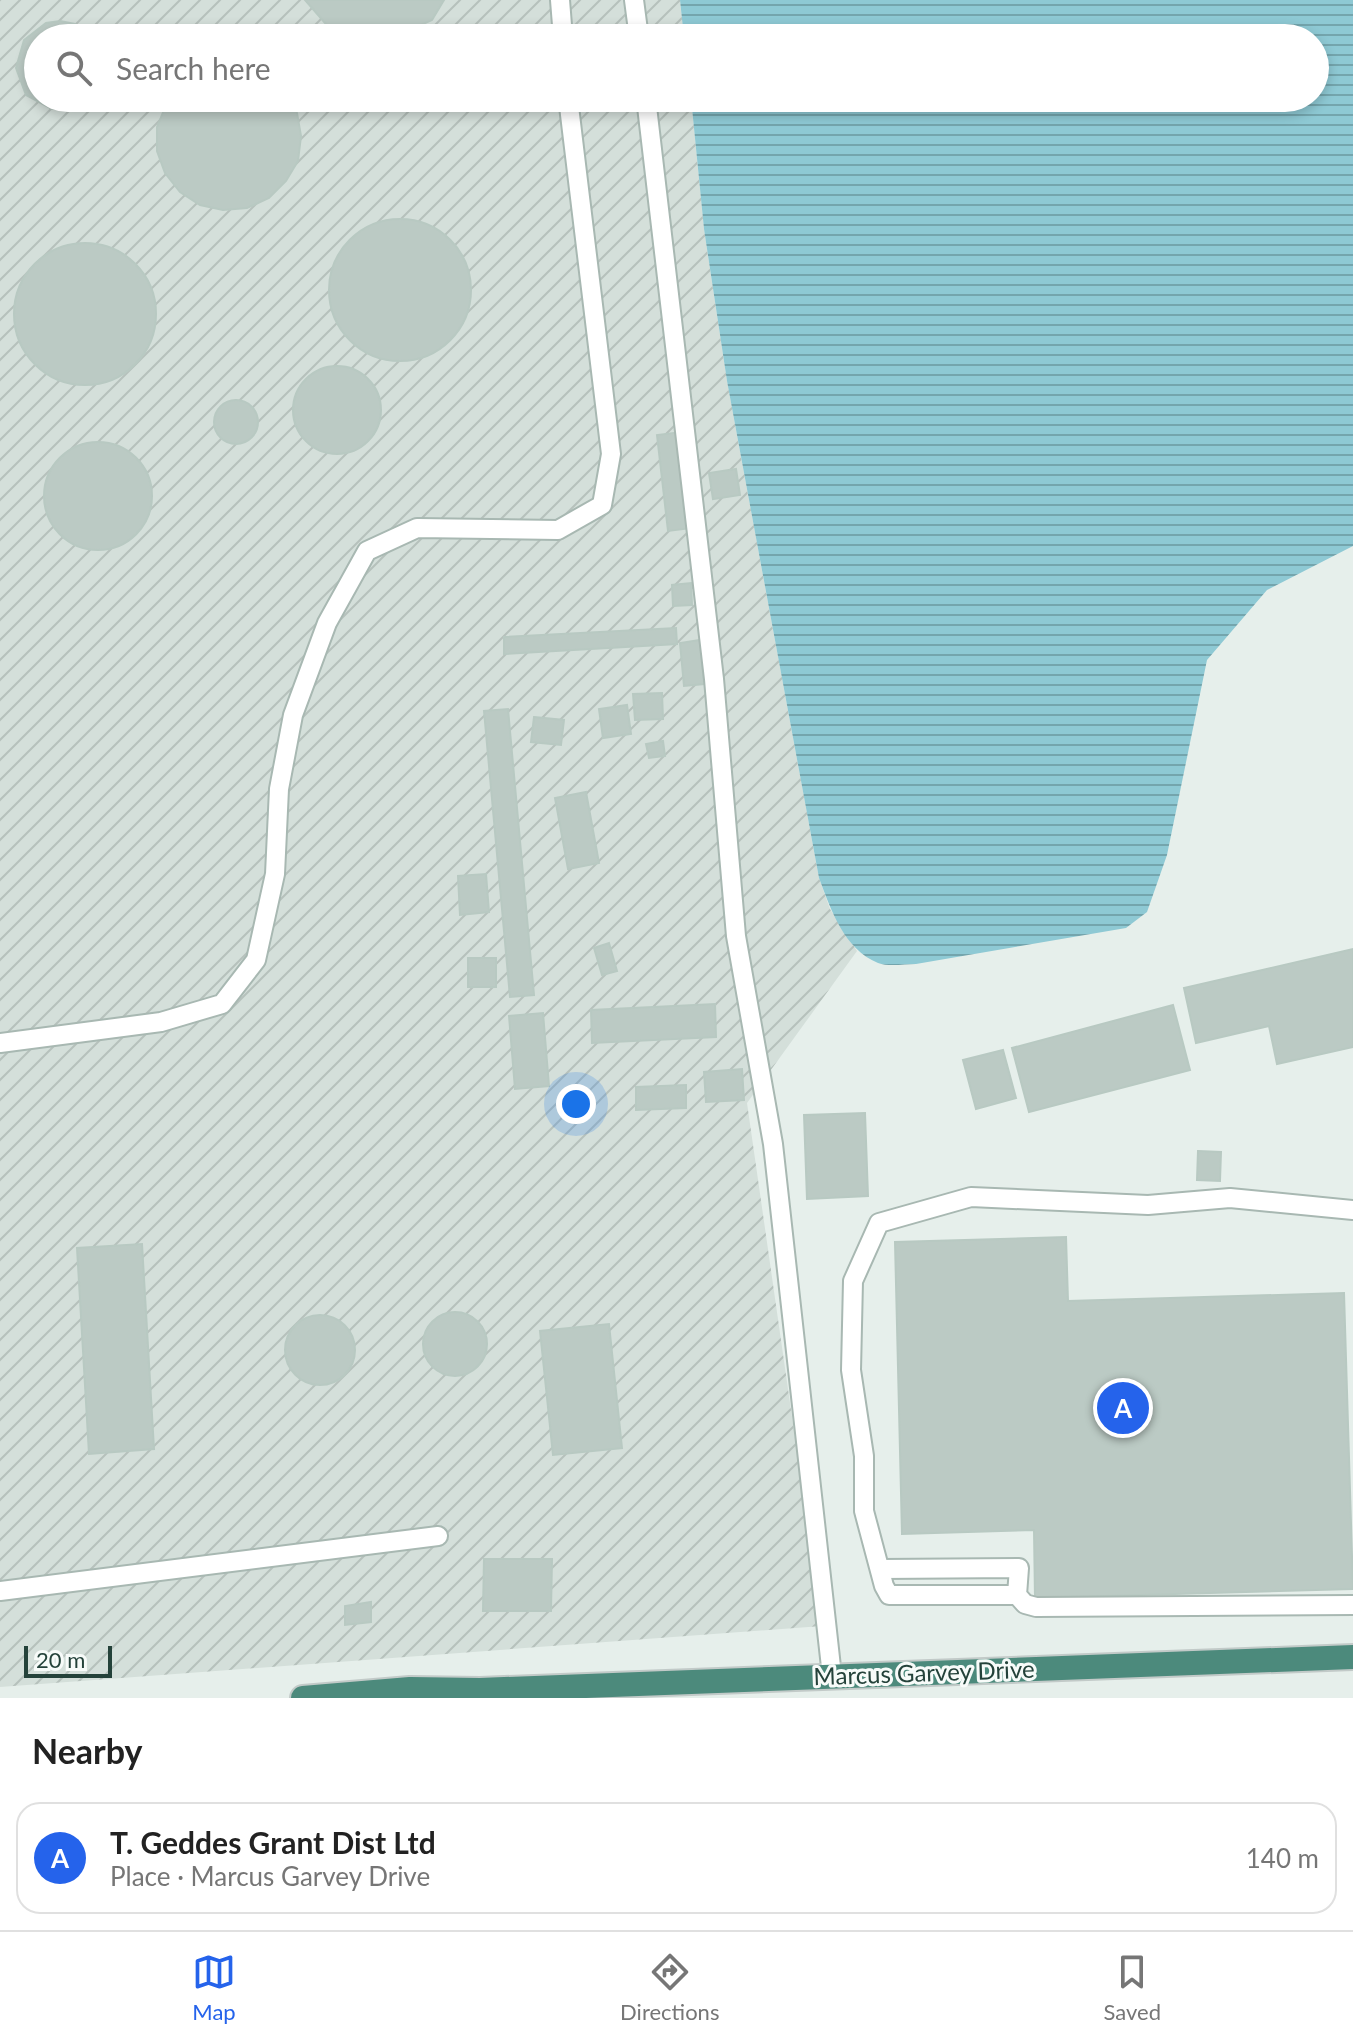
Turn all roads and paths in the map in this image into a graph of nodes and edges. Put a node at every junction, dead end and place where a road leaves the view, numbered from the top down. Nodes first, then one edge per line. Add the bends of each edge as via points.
1 (560, 0) edge
2 (634, 0) edge
3 (562, 24) edge
4 (637, 24) edge
5 (570, 112) edge
6 (648, 112) edge
7 (0, 1043) edge
8 (1353, 1210) edge
9 (438, 1536) dead end
10 (881, 1569) junction
11 (0, 1591) edge
12 (1017, 1595) junction
13 (1353, 1605) edge
14 (1353, 1657) edge
15 (832, 1676) junction
16 (303, 1698) edge

1 - 3 lane
2 - 4 lane
5 - 7 lane via 611,454 602,505 558,530 417,528 367,551 327,623 293,715 279,789 275,874 256,960 222,1004 161,1022
6 - 15 lane via 714,679 736,936 773,1144
8 - 10 lane via 1230,1198 1148,1205 971,1197 879,1223 853,1281 851,1370 864,1456 864,1511
9 - 11 lane
10 - 12 lane via 889,1595
10 - 12 lane via 1019,1568
12 - 13 lane via 1036,1607
14 - 15 highway, Marcus Garvey Drive
15 - 16 highway, Marcus Garvey Drive via 410,1689

